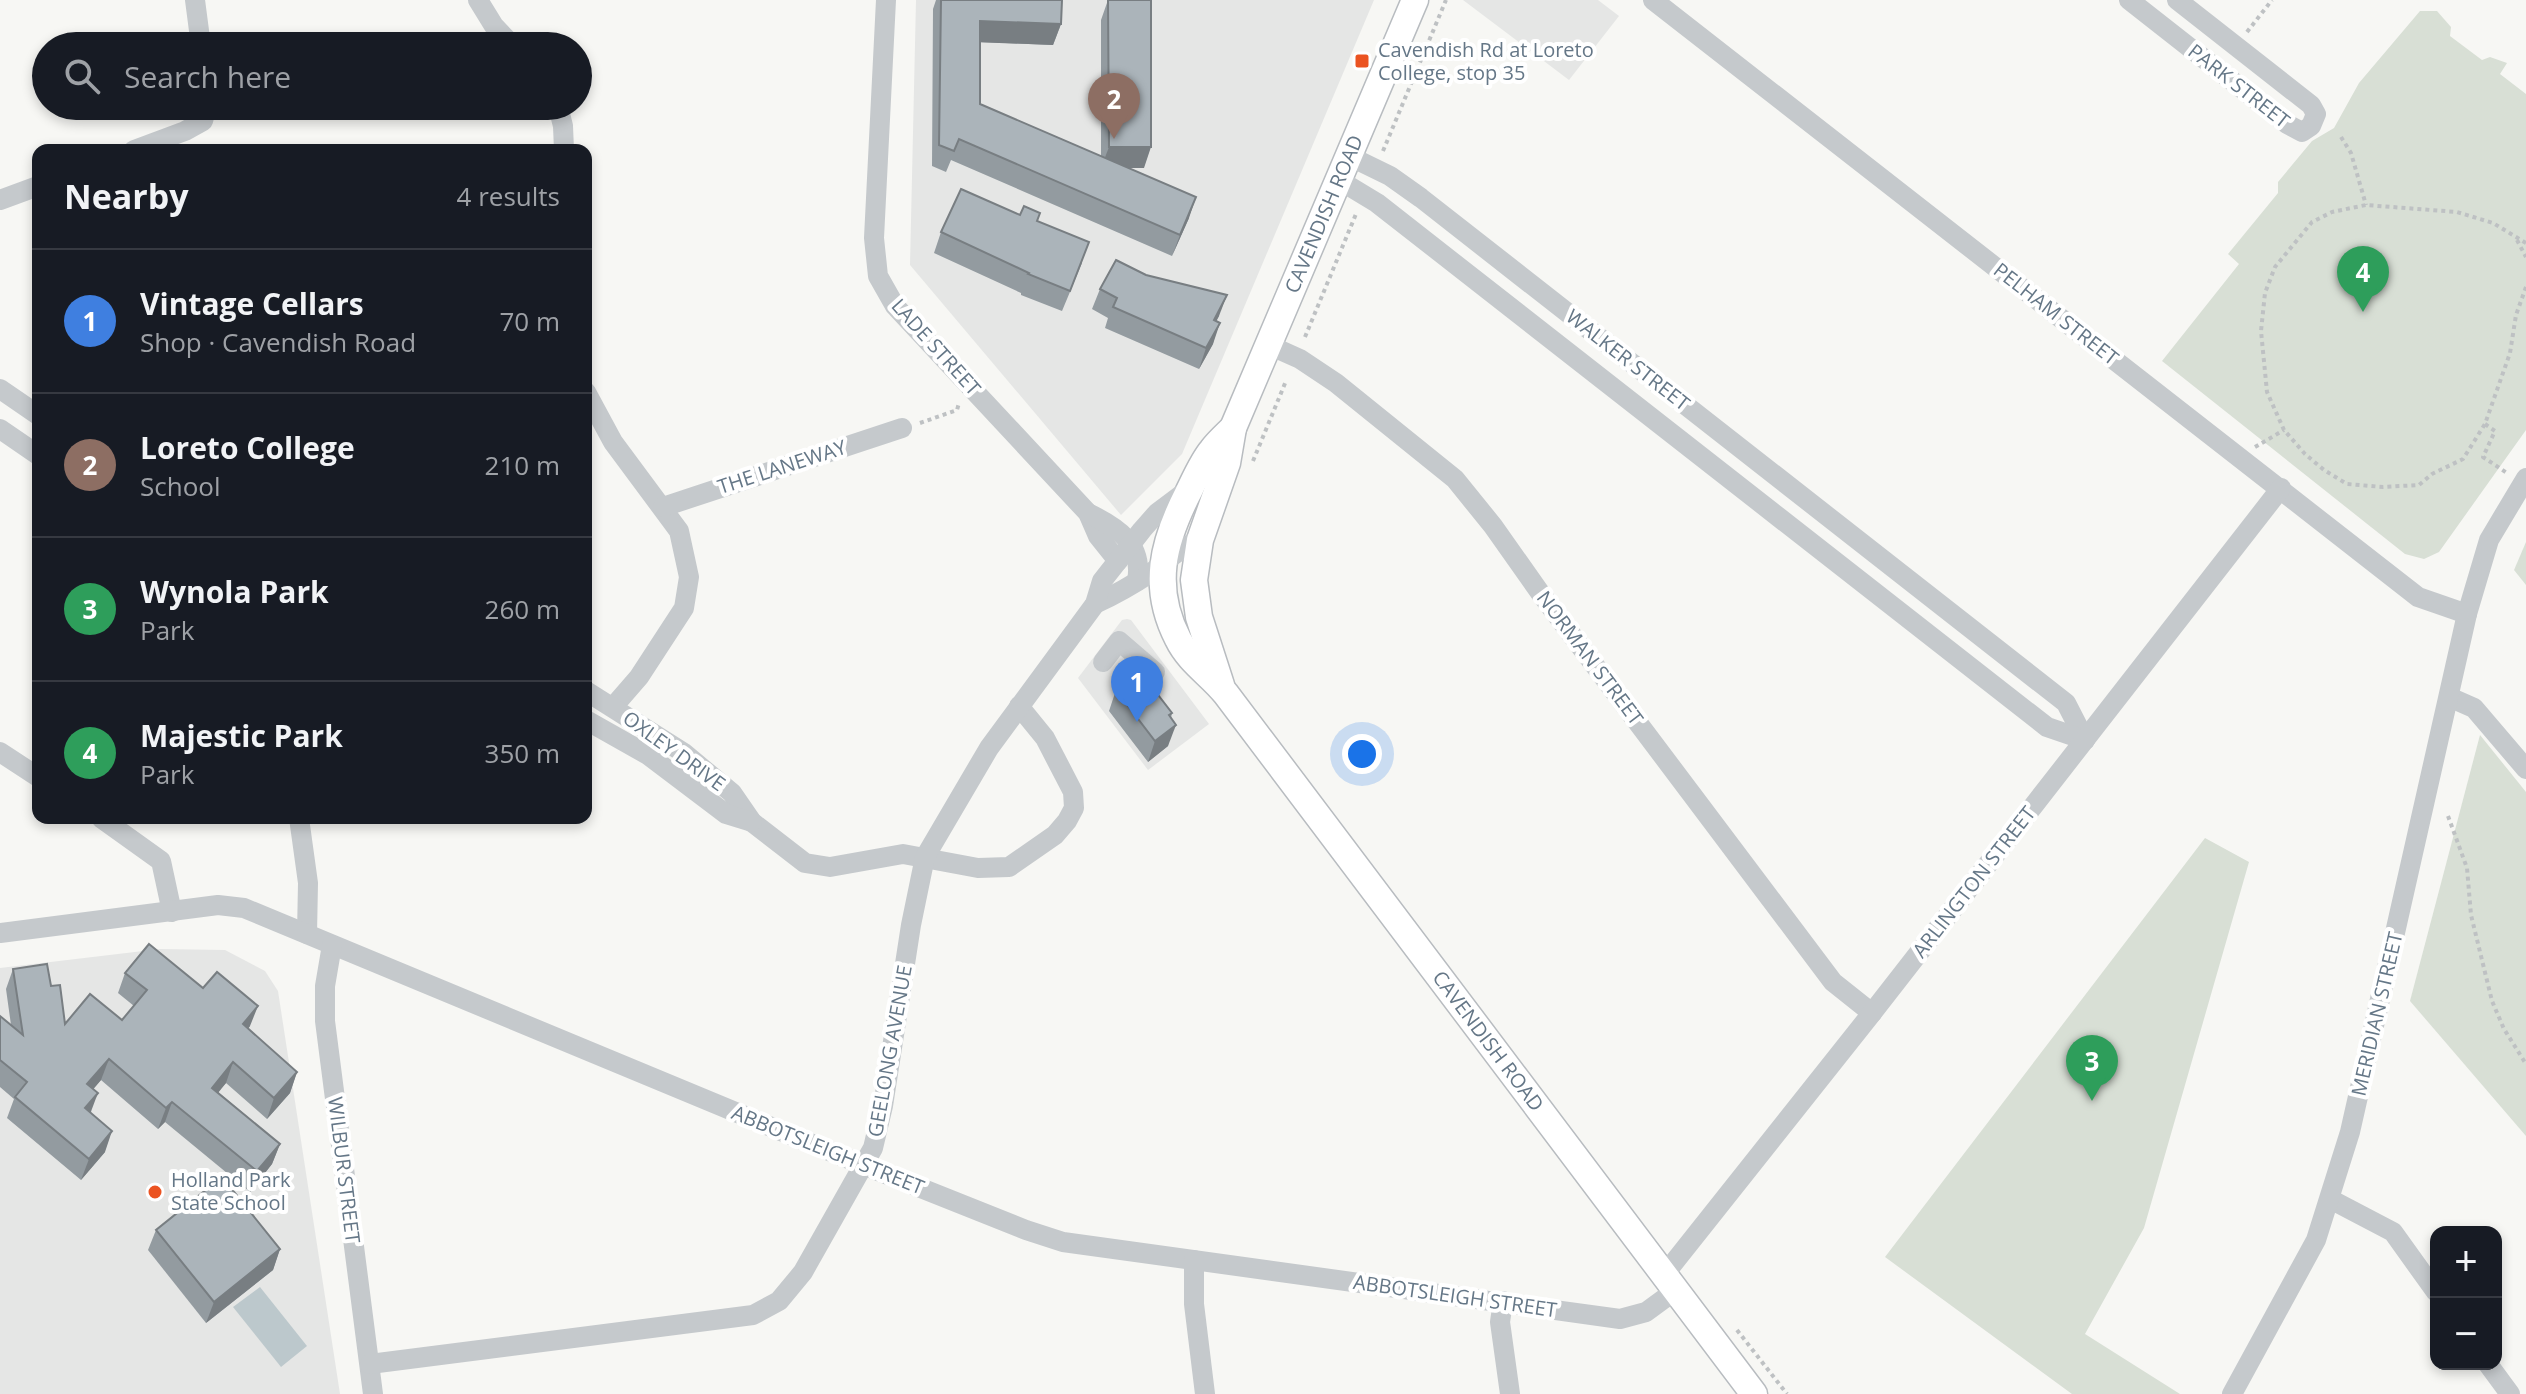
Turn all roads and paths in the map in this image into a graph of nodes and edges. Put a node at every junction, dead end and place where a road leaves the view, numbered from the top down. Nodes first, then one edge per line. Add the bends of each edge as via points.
1 (195, 0) edge
2 (478, 0) edge
3 (886, 0) edge
4 (1415, 0) edge
5 (1446, 0) edge
6 (1653, 0) edge
7 (2129, 0) edge
8 (2177, 0) edge
9 (2272, 0) edge
10 (199, 32) edge
11 (500, 32) edge
12 (2246, 34) dead end
13 (198, 120) edge
14 (562, 120) edge
15 (2341, 137) dead end
16 (150, 144) edge
17 (564, 144) edge
18 (1383, 151) dead end
19 (1344, 168) junction
20 (32, 188) edge
21 (0, 200) edge
22 (2366, 205) junction
23 (1359, 209) dead end
24 (2516, 238) junction
25 (2526, 243) edge
26 (2526, 257) edge
27 (2526, 287) edge
28 (1305, 337) dead end
29 (1269, 345) junction
30 (1286, 381) dead end
31 (0, 389) edge
32 (592, 403) edge
33 (957, 410) dead end
34 (32, 411) edge
35 (937, 418) dead end
36 (2485, 424) junction
37 (902, 428) dead end
38 (1233, 428) junction
39 (0, 429) edge
40 (2284, 430) junction
41 (32, 451) edge
42 (2240, 456) junction
43 (1252, 463) dead end
44 (2524, 481) edge
45 (2281, 488) junction
46 (1190, 489) junction
47 (663, 507) junction
48 (1088, 513) junction
49 (1200, 540) junction
50 (1131, 544) junction
51 (1118, 561) junction
52 (1162, 565) junction
53 (1900, 573) junction
54 (1137, 581) junction
55 (1881, 598) junction
56 (1095, 604) junction
57 (2467, 614) junction
58 (1103, 662) dead end
59 (1155, 672) dead end
60 (1222, 688) junction
61 (592, 695) edge
62 (2449, 697) junction
63 (1019, 706) junction
64 (613, 707) junction
65 (592, 723) edge
66 (2085, 740) junction
67 (0, 752) edge
68 (2526, 769) edge
69 (32, 773) edge
70 (2448, 816) dead end
71 (752, 822) junction
72 (109, 824) edge
73 (300, 824) edge
74 (925, 857) junction
75 (172, 912) junction
76 (0, 933) edge
77 (307, 934) junction
78 (332, 945) junction
79 (1872, 1013) junction
80 (2526, 1064) edge
81 (863, 1165) junction
82 (2330, 1199) junction
83 (1194, 1260) junction
84 (1670, 1282) junction
85 (2430, 1284) edge
86 (1503, 1301) junction
87 (370, 1364) junction
88 (2492, 1370) edge
89 (373, 1394) edge
90 (1205, 1394) edge
91 (1510, 1394) edge
92 (1754, 1394) edge
93 (2232, 1394) edge
94 (2510, 1394) edge

1 - 10 street
2 - 11 street
3 - 48 street, LADE STREET via 874,238 878,276 895,306
4 - 19 main road, CAVENDISH ROAD
5 - 18 path
6 - 42 street, PELHAM STREET
7 - 8 street, PARK STREET via 2287,124 2302,132 2311,126 2316,114 2311,105
9 - 12 path
13 - 16 street via 185,131
14 - 17 street
15 - 22 path
19 - 29 main road, CAVENDISH ROAD
19 - 53 street, WALKER STREET via 1379,170 1421,198
19 - 55 street, WALKER STREET via 1377,203
20 - 21 street
22 - 24 path via 2457,212 2493,223
22 - 40 path via 2312,222 2275,267 2265,293 2261,331 2267,392
23 - 28 path
24 - 25 path
24 - 26 path
27 - 36 path
29 - 38 main road, CAVENDISH ROAD
29 - 79 street, NORMAN STREET via 1336,383 1455,479 1833,982
30 - 43 path
31 - 34 street
32 - 47 street via 613,442
33 - 35 path
36 - 40 path via 2463,459 2419,485 2383,487 2347,484 2305,454
36 - 44 path via 2495,431 2483,457
37 - 47 street, THE LANEWAY
38 - 46 main road, CAVENDISH ROAD via 1212,449
38 - 49 main road, CAVENDISH ROAD via 1227,463
39 - 41 street
40 - 42 path
42 - 45 street, PELHAM STREET
44 - 57 street, MERIDIAN STREET via 2489,540
45 - 57 street, PELHAM STREET via 2418,597
45 - 66 street, ARLINGTON STREET
46 - 50 street, GEELONG AVENUE via 1157,513
46 - 52 main road, CAVENDISH ROAD via 1175,518
47 - 64 street via 679,531 689,577 684,608
48 - 50 street, LADE STREET via 1110,523
48 - 51 street, LADE STREET
49 - 52 street, GEELONG AVENUE via 1185,545
49 - 60 main road, CAVENDISH ROAD via 1195,599
50 - 51 street, GEELONG AVENUE
50 - 54 street via 1139,563
51 - 56 street, GEELONG AVENUE via 1102,581
52 - 54 street, GEELONG AVENUE
52 - 60 main road, CAVENDISH ROAD via 1166,608 1178,641
53 - 55 street
53 - 66 street, WALKER STREET via 2066,703
54 - 56 street, GEELONG AVENUE
55 - 66 street, WALKER STREET via 2047,727
56 - 63 street, GEELONG AVENUE
57 - 62 street, MERIDIAN STREET
58 - 59 street via 1119,641
60 - 84 main road, CAVENDISH ROAD
61 - 64 street, OXLEY DRIVE
62 - 68 street via 2474,708
62 - 82 street, MERIDIAN STREET via 2350,1132
63 - 74 street, GEELONG AVENUE
63 - 74 street, OXLEY DRIVE via 1045,738 1073,792 1074,808 1067,821 1009,867 978,868
64 - 71 street, OXLEY DRIVE via 684,753 732,793
65 - 71 street, OXLEY DRIVE via 648,755 726,814
66 - 79 street, ARLINGTON STREET
67 - 69 street
70 - 80 path via 2467,868 2471,915 2492,1001
71 - 74 street, OXLEY DRIVE via 805,863 830,867 903,854
72 - 75 street via 161,861
73 - 77 street via 308,883
74 - 81 street, GEELONG AVENUE via 883,1106 873,1148
75 - 76 street, ABBOTSLEIGH STREET
75 - 77 street, ABBOTSLEIGH STREET via 218,905 244,908
77 - 78 street, ABBOTSLEIGH STREET
78 - 81 street, ABBOTSLEIGH STREET
78 - 87 street, WILBUR STREET via 325,1021
79 - 84 street, ARLINGTON STREET
81 - 83 street, ABBOTSLEIGH STREET via 1063,1242
81 - 87 street, GEELONG AVENUE via 803,1272 779,1301 753,1315
82 - 85 street via 2393,1232
82 - 93 street, MERIDIAN STREET via 2316,1240
83 - 86 street, ABBOTSLEIGH STREET
83 - 90 street
84 - 86 street, ABBOTSLEIGH STREET via 1646,1312 1620,1319
84 - 92 main road, CAVENDISH ROAD
86 - 91 street via 1500,1322
87 - 89 street, WILBUR STREET
88 - 94 street

